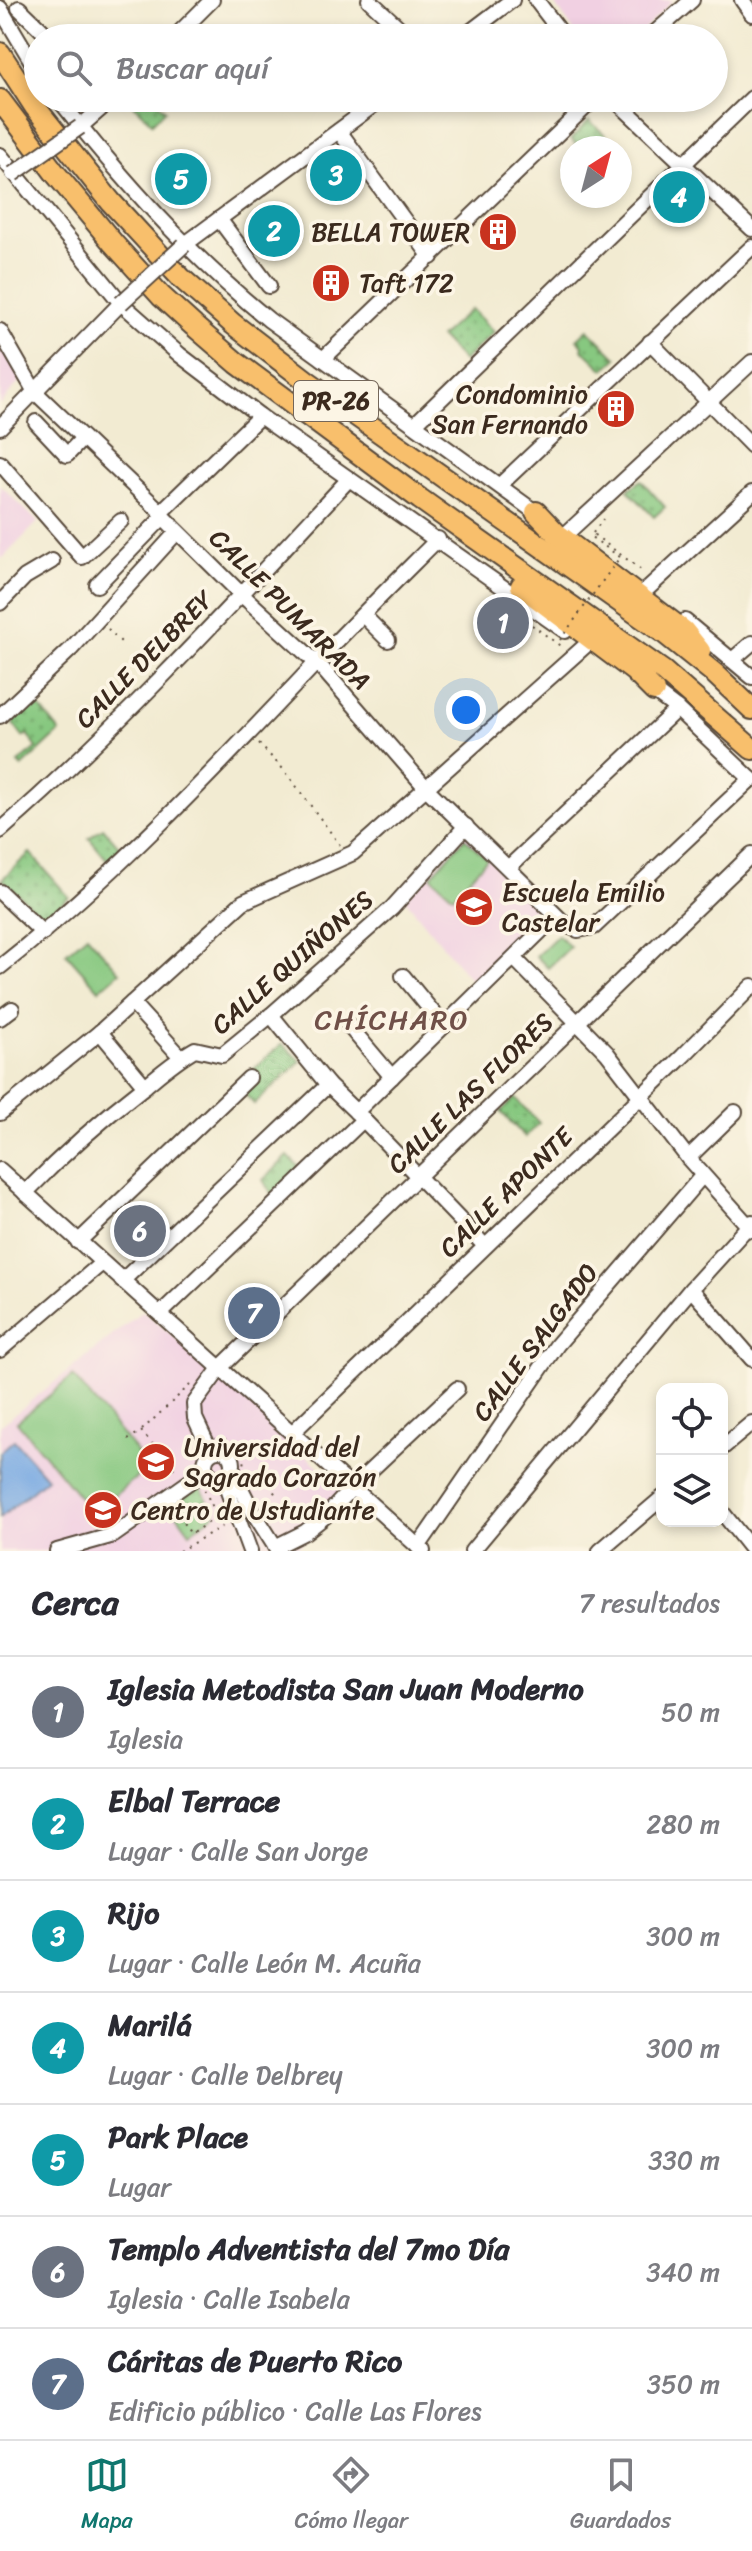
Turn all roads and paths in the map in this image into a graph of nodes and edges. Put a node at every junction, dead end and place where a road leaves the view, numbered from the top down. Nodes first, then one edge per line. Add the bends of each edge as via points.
1 (212, 0) edge
2 (369, 0) edge
3 (512, 0) edge
4 (536, 0) edge
5 (692, 0) edge
6 (742, 0) edge
7 (0, 8) edge
8 (19, 8) dead end
9 (752, 14) edge
10 (36, 24) edge
11 (188, 24) edge
12 (395, 24) edge
13 (480, 24) edge
14 (554, 24) edge
15 (665, 24) edge
16 (24, 48) edge
17 (0, 53) edge
18 (24, 90) edge
19 (752, 98) edge
20 (0, 100) edge
21 (39, 112) edge
22 (69, 112) edge
23 (97, 112) edge
24 (364, 112) edge
25 (581, 112) edge
26 (628, 112) edge
27 (80, 127) junction
28 (339, 131) junction
29 (0, 155) edge
30 (683, 164) junction
31 (7, 176) edge
32 (219, 219) junction
33 (752, 229) edge
34 (184, 245) junction
35 (752, 247) edge
36 (431, 257) junction
37 (269, 286) dead end
38 (121, 303) junction
39 (0, 331) edge
40 (650, 342) junction
41 (323, 359) junction
42 (752, 362) edge
43 (35, 392) junction
44 (709, 402) junction
45 (260, 416) junction
46 (36, 422) dead end
47 (415, 424) junction
48 (0, 427) edge
49 (83, 438) junction
50 (752, 446) edge
51 (0, 463) edge
52 (349, 479) junction
53 (500, 485) junction
54 (752, 493) edge
55 (536, 512) junction
56 (162, 514) junction
57 (121, 521) dead end
58 (597, 523) dead end
59 (177, 532) junction
60 (566, 534) junction
61 (593, 534) junction
62 (438, 539) junction
63 (497, 554) junction
64 (52, 561) dead end
65 (644, 572) dead end
66 (97, 585) dead end
67 (646, 590) junction
68 (241, 594) junction
69 (0, 603) edge
70 (363, 615) junction
71 (98, 620) junction
72 (532, 625) dead end
73 (388, 640) dead end
74 (560, 640) dead end
75 (752, 643) edge
76 (124, 645) dead end
77 (585, 646) junction
78 (564, 648) dead end
79 (732, 660) junction
80 (315, 663) junction
81 (752, 677) edge
82 (730, 688) junction
83 (654, 691) junction
84 (677, 709) junction
85 (752, 709) edge
86 (0, 716) edge
87 (250, 734) junction
88 (752, 749) edge
89 (751, 779) edge
90 (427, 789) junction
91 (466, 826) junction
92 (0, 831) edge
93 (752, 854) edge
94 (349, 855) junction
95 (509, 867) junction
96 (0, 892) edge
97 (556, 916) junction
98 (43, 933) junction
99 (515, 959) junction
100 (0, 967) edge
101 (403, 976) dead end
102 (752, 986) edge
103 (132, 1003) junction
104 (271, 1015) junction
105 (576, 1023) junction
106 (349, 1026) dead end
107 (444, 1026) junction
108 (100, 1032) junction
109 (181, 1057) junction
110 (392, 1077) junction
111 (249, 1078) dead end
112 (328, 1085) junction
113 (145, 1086) junction
114 (642, 1095) junction
115 (735, 1112) dead end
116 (0, 1113) edge
117 (360, 1116) junction
118 (688, 1158) junction
119 (0, 1170) edge
120 (702, 1176) junction
121 (418, 1177) junction
122 (25, 1193) junction
123 (751, 1226) edge
124 (78, 1242) junction
125 (485, 1246) junction
126 (102, 1263) junction
127 (122, 1281) junction
128 (691, 1289) junction
129 (160, 1314) junction
130 (0, 1350) edge
131 (752, 1359) edge
132 (221, 1367) junction
133 (192, 1383) dead end
134 (457, 1389) dead end
135 (752, 1423) edge
136 (141, 1431) junction
137 (293, 1432) junction
138 (128, 1440) dead end
139 (728, 1443) edge
140 (211, 1452) junction
141 (206, 1470) junction
142 (227, 1474) junction
143 (180, 1475) dead end
144 (202, 1485) dead end
145 (353, 1487) junction
146 (279, 1488) dead end
147 (656, 1503) edge
148 (169, 1504) dead end
149 (261, 1505) dead end
150 (99, 1512) dead end
151 (217, 1516) junction
152 (728, 1520) edge
153 (115, 1521) dead end
154 (748, 1546) edge
155 (276, 1549) edge
156 (421, 1549) edge
157 (57, 1551) edge
158 (179, 1551) edge
159 (250, 1551) edge
160 (472, 1551) edge
161 (600, 1551) edge

1 - 11 street
2 - 12 street
3 - 13 street
4 - 14 street
5 - 15 street
6 - 9 street
7 - 16 street
8 - 10 street
17 - 18 highway, PR-26
19 - 30 street
20 - 63 highway, PR-26 via 161,296 237,363
21 - 82 highway, PR-26 via 181,278 267,352 664,633
22 - 27 street
23 - 27 street
24 - 28 street
25 - 36 street
26 - 30 street
27 - 31 street, bridge
27 - 34 street
28 - 32 street
28 - 36 street
29 - 31 street
30 - 33 street
30 - 47 street
31 - 38 street
32 - 34 street
32 - 37 street
34 - 38 street, bridge
34 - 41 street via 237,294
35 - 40 street
36 - 41 street
38 - 43 street
38 - 45 street
39 - 43 street, CALLE PUMARADA
40 - 44 street
40 - 53 street
41 - 47 street
42 - 44 street
43 - 48 street
43 - 49 street, CALLE PUMARADA
44 - 50 street
44 - 60 street
45 - 52 street
45 - 56 street
46 - 49 street via 67,455
47 - 53 street
49 - 56 street, CALLE PUMARADA
51 - 57 street via 82,557
52 - 62 street
52 - 68 street, CALLE DELBREY
53 - 55 street
54 - 67 street
55 - 60 street
55 - 82 highway via 684,631
56 - 59 street, CALLE PUMARADA
56 - 66 street
58 - 61 path via 604,518
59 - 68 street, CALLE PUMARADA
59 - 71 street
60 - 67 street
61 - 65 path
61 - 74 path, bridge via 620,557
62 - 70 street
62 - 77 street
63 - 83 highway via 525,591
63 - 88 highway, PR-26 via 663,671
64 - 69 street via 25,577
67 - 79 street
68 - 80 street, CALLE PUMARADA
68 - 92 street, CALLE DELBREY via 60,779
70 - 73 street
70 - 80 street
71 - 76 path
71 - 86 street
72 - 78 path
75 - 79 street
77 - 83 street
77 - 90 street
79 - 81 street
80 - 87 street
80 - 90 street, CALLE PUMARADA
82 - 85 highway, PR-26
83 - 84 street
84 - 89 street
84 - 95 street
87 - 94 path
87 - 98 street via 139,847
89 - 97 street via 594,927 578,930
90 - 91 street, CALLE PUMARADA
90 - 94 street
91 - 95 street, CALLE PUMARADA
91 - 104 street, CALLE QUIÑONES via 392,908
93 - 105 street, CALLE LAS FLORES
94 - 103 street via 243,902
95 - 97 street, CALLE PUMARADA
96 - 98 street
97 - 99 street
98 - 100 street
99 - 105 street
99 - 107 street
101 - 107 street
102 - 114 street, CALLE APONTE
103 - 108 street
103 - 109 street
104 - 109 street, CALLE QUIÑONES via 222,1055 195,1049
104 - 112 street
105 - 114 street
105 - 121 street, CALLE LAS FLORES
106 - 110 street
107 - 110 street
108 - 113 street
108 - 116 street
109 - 113 street
110 - 117 street
111 - 124 street
112 - 117 street
112 - 127 street
113 - 122 street via 108,1113
114 - 118 street
114 - 125 street, CALLE APONTE
115 - 118 street
117 - 121 street
117 - 129 street
118 - 120 street
119 - 122 street
120 - 123 street
120 - 156 street, CALLE SALGADO via 557,1345
121 - 125 street
121 - 132 street, CALLE LAS FLORES
122 - 124 street
123 - 128 street
124 - 126 street
125 - 137 street, CALLE APONTE
126 - 127 street
126 - 130 street
127 - 129 street
128 - 131 street
128 - 160 street
129 - 132 street
132 - 137 street
132 - 140 street, CALLE LAS FLORES via 194,1404
133 - 136 path
134 - 145 street
135 - 139 street
136 - 138 path
136 - 143 path
137 - 145 street
140 - 141 street
140 - 142 street via 230,1455 233,1465
141 - 142 street via 212,1476
141 - 157 street via 114,1535
142 - 155 street
142 - 159 street
144 - 151 path
145 - 155 street via 305,1532
145 - 156 street
146 - 149 path
147 - 161 street
148 - 151 path via 191,1534
150 - 153 path via 107,1522
151 - 158 path via 223,1526
152 - 154 street

